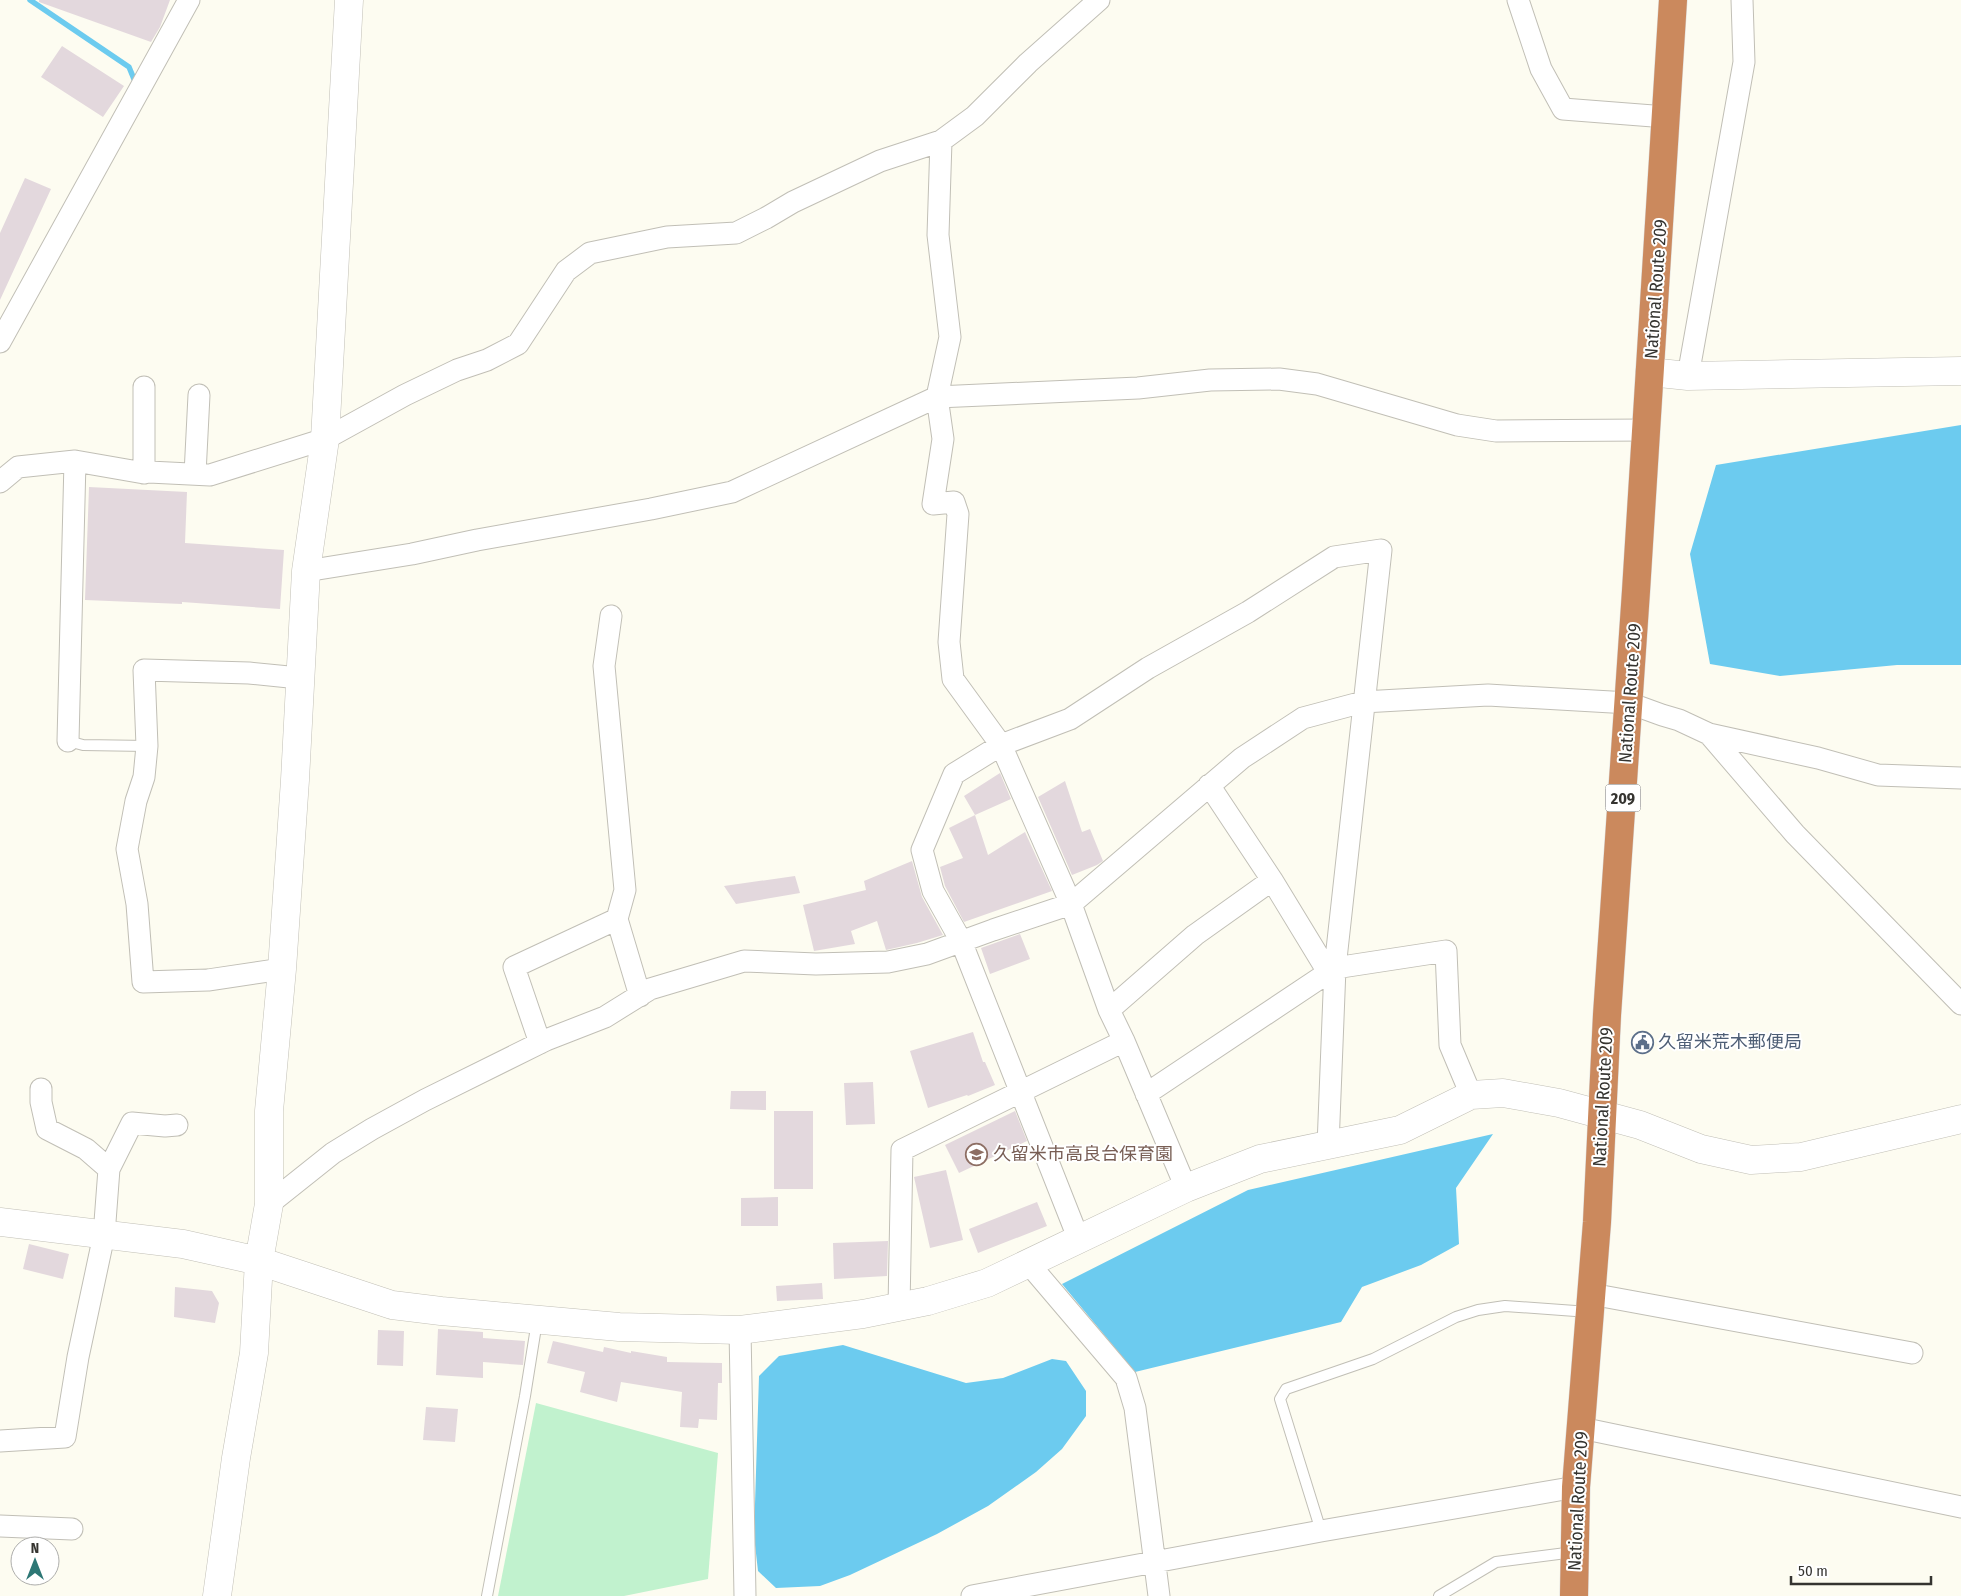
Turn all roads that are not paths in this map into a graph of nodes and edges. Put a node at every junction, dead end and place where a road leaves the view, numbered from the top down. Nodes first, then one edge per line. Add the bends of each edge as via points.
1 (190, 0) edge
2 (349, 0) edge
3 (1099, 0) edge
4 (1518, 0) edge
5 (1673, 0) edge
6 (1742, 0) edge
7 (1666, 117) junction
8 (941, 141) junction
9 (0, 342) edge
10 (1961, 371) edge
11 (1650, 372) junction
12 (1688, 376) junction
13 (144, 387) dead end
14 (198, 395) dead end
15 (937, 397) junction
16 (1646, 430) junction
17 (325, 439) junction
18 (75, 462) junction
19 (144, 473) junction
20 (195, 474) junction
21 (0, 482) edge
22 (306, 571) junction
23 (612, 616) dead end
24 (299, 678) junction
25 (1363, 702) junction
26 (1629, 703) junction
27 (1709, 734) junction
28 (68, 741) joint
29 (1000, 745) junction
30 (147, 746) junction
31 (1961, 778) edge
32 (1209, 785) junction
33 (1272, 880) junction
34 (1071, 904) junction
35 (618, 919) junction
36 (961, 941) junction
37 (282, 969) junction
38 (1331, 970) junction
39 (640, 996) junction
40 (1961, 1004) edge
41 (1109, 1010) junction
42 (1124, 1041) junction
43 (540, 1043) junction
44 (41, 1089) dead end
45 (1021, 1091) junction
46 (1146, 1094) junction
47 (1470, 1095) junction
48 (1602, 1115) junction
49 (1961, 1119) edge
50 (177, 1125) dead end
51 (1328, 1146) junction
52 (110, 1169) junction
53 (1186, 1188) junction
54 (269, 1204) junction
55 (0, 1222) edge
56 (104, 1235) junction
57 (1079, 1240) junction
58 (259, 1260) junction
59 (1029, 1264) junction
60 (1590, 1303) junction
61 (899, 1307) junction
62 (537, 1320) junction
63 (740, 1330) junction
64 (1912, 1353) dead end
65 (1581, 1428) junction
66 (0, 1441) edge
67 (1576, 1488) junction
68 (1961, 1506) edge
69 (0, 1526) edge
70 (72, 1529) dead end
71 (1321, 1531) junction
72 (1575, 1552) junction
73 (1154, 1563) junction
74 (1039, 1589) edge
75 (217, 1596) edge
76 (487, 1596) edge
77 (745, 1596) edge
78 (972, 1596) edge
79 (1159, 1596) edge
80 (1439, 1596) edge
81 (1574, 1596) edge

1 - 9 street
2 - 17 street
3 - 8 street via 975,116
4 - 7 street via 1541,69 1563,109
5 - 7 highway, National Route 209 / 209
6 - 12 street via 1744,62
7 - 11 highway, National Route 209 / 209
8 - 15 street via 938,235 950,337
8 - 17 street via 880,161 736,233 667,237 590,253 566,270 518,344 405,395
10 - 12 street
11 - 12 street
11 - 16 highway, National Route 209 / 209
13 - 19 street
14 - 20 street
15 - 16 street via 1097,390 1210,380 1279,379 1317,384 1449,423 1496,431
15 - 22 street via 732,492 650,510
15 - 29 street via 943,439 933,504 954,502 958,514 950,642 953,679
16 - 26 highway, National Route 209 / 209
17 - 20 street via 210,475
17 - 22 street
18 - 19 street
18 - 21 street via 18,467
18 - 28 street
19 - 20 street
22 - 24 street
23 - 35 street via 604,666 625,890
24 - 30 street via 144,670
24 - 37 street
25 - 26 street via 1488,695
25 - 29 street via 1381,550 1334,557 1248,612 1148,668 1070,719
25 - 32 street via 1303,718 1242,758
25 - 38 street
26 - 27 street
26 - 48 highway, National Route 209 / 209
27 - 31 street via 1878,775
27 - 40 street via 1795,834
28 - 30 lane via 83,745
29 - 34 street
29 - 36 street via 954,774 922,850 932,891
30 - 37 street via 144,777 127,849 143,982 208,980
32 - 33 street
32 - 34 street
33 - 38 street
33 - 41 street via 1195,935
34 - 36 street
34 - 41 street
35 - 39 street
35 - 43 street via 514,967
36 - 39 street via 927,954 888,962 744,961 650,989
36 - 45 street
37 - 54 street via 269,1112
38 - 46 street
38 - 47 street via 1446,951 1450,1044
38 - 51 street
39 - 43 street via 605,1017
41 - 42 street
42 - 45 street
42 - 46 street
43 - 54 street via 372,1129 333,1153
44 - 52 street via 48,1129 86,1149
45 - 57 street
45 - 61 street via 902,1150
46 - 53 street
47 - 48 street via 1502,1093
47 - 51 street via 1400,1130
48 - 49 street via 1640,1125 1701,1149 1751,1160 1801,1157
48 - 60 highway, National Route 209 / 209
50 - 52 street via 132,1123
51 - 53 street via 1260,1159
52 - 56 street
53 - 57 street
54 - 58 street
55 - 56 street
56 - 58 street via 183,1244
56 - 66 street via 65,1437
57 - 59 street
58 - 62 street via 392,1305
58 - 75 street via 254,1353
59 - 61 street via 988,1284
59 - 73 street via 1126,1378 1135,1408
60 - 64 street
60 - 65 highway, National Route 209 / 209
60 - 71 lane via 1478,1310 1456,1317 1373,1359 1286,1389 1280,1399
61 - 63 street
62 - 63 street via 619,1327
62 - 76 lane
63 - 77 street
65 - 67 highway, National Route 209 / 209
65 - 68 street
67 - 71 street
67 - 72 highway, National Route 209 / 209
69 - 70 street
71 - 73 street
72 - 80 lane via 1496,1562
72 - 81 highway, National Route 209 / 209
73 - 74 street
73 - 79 street
74 - 78 street

